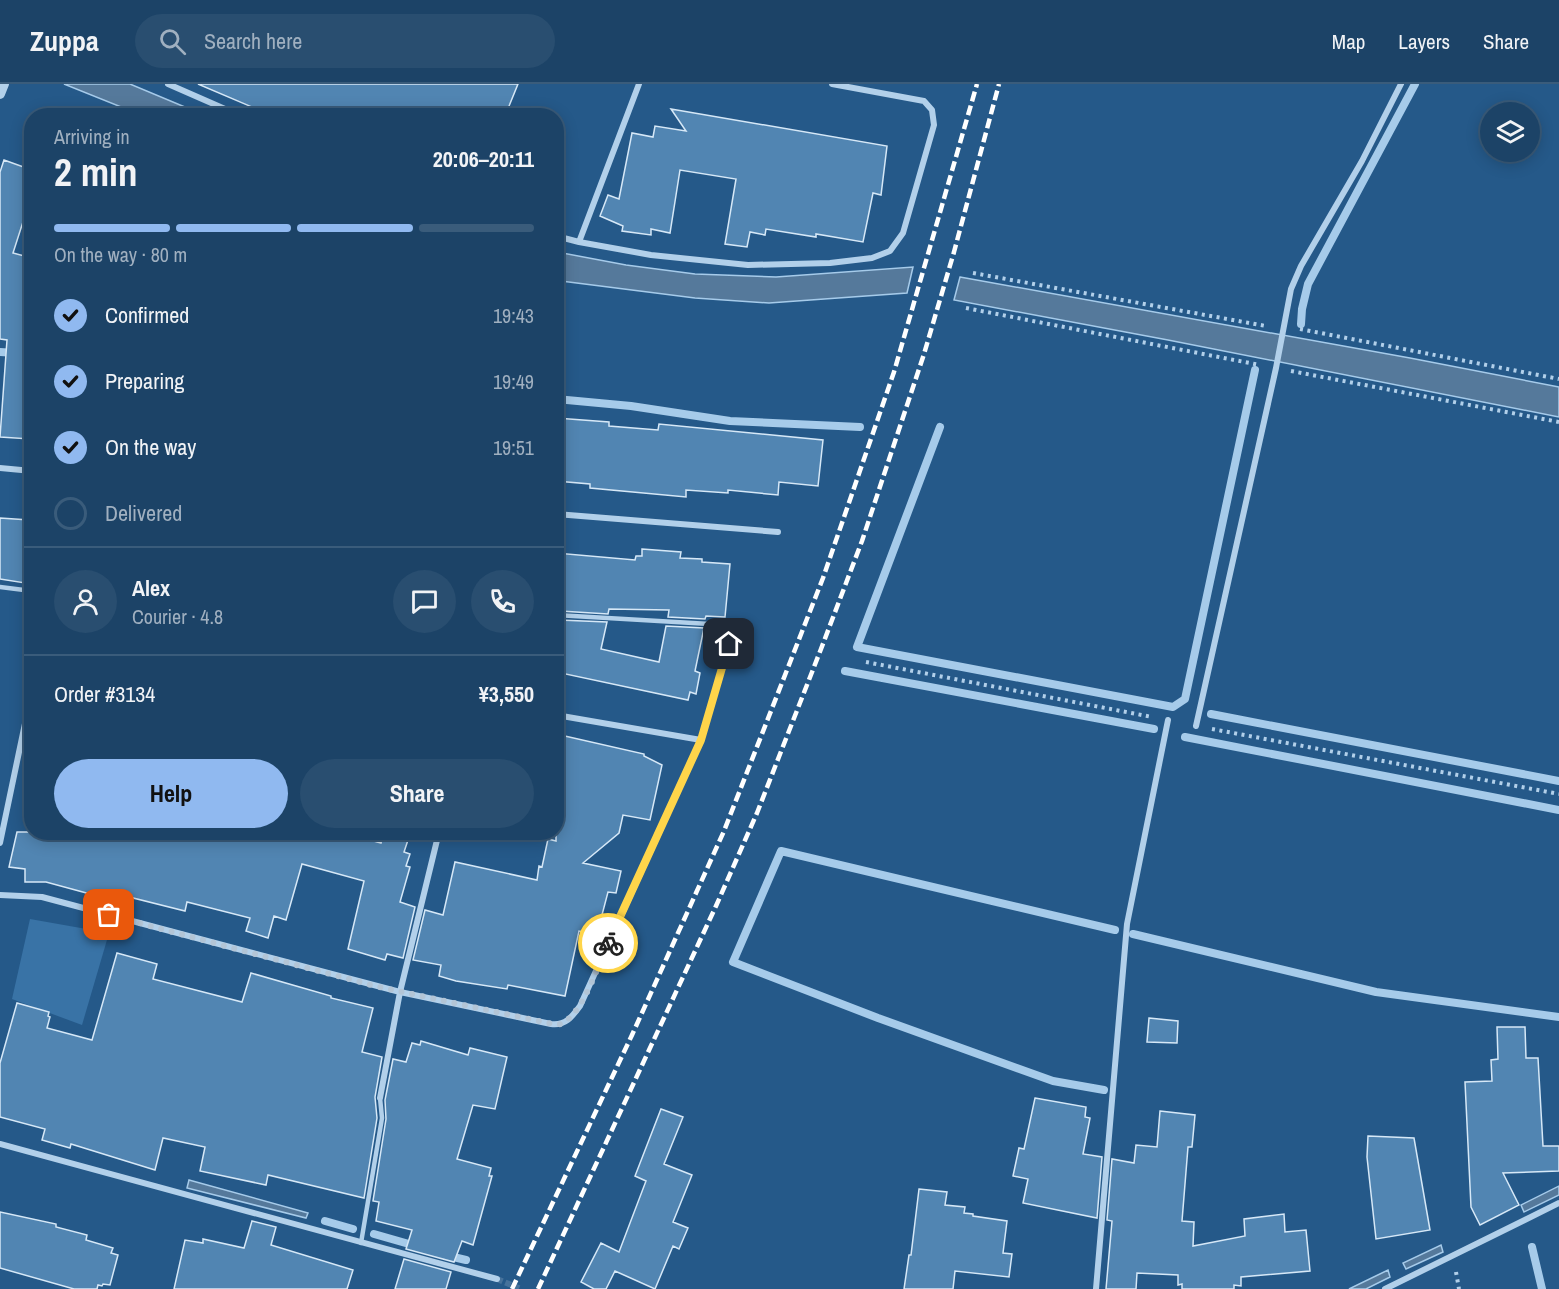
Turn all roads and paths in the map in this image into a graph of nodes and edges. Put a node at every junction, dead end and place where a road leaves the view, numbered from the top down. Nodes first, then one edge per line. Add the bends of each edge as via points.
1 (3, 84) edge
2 (168, 84) edge
3 (639, 84) edge
4 (832, 84) edge
5 (1401, 84) edge
6 (0, 94) edge
7 (223, 108) edge
8 (564, 238) edge
9 (579, 242) junction
10 (0, 468) edge
11 (24, 470) edge
12 (564, 515) edge
13 (778, 532) dead end
14 (0, 587) edge
15 (24, 590) edge
16 (564, 615) edge
17 (744, 626) dead end
18 (729, 644) dead end
19 (564, 716) edge
20 (1168, 720) dead end
21 (1196, 726) dead end
22 (24, 734) edge
23 (701, 740) junction
24 (437, 840) edge
25 (0, 843) edge
26 (0, 895) edge
27 (400, 992) junction
28 (380, 1098) joint
29 (0, 1144) edge
30 (1559, 1203) edge
31 (361, 1243) junction
32 (497, 1279) tunnel mouth
33 (1096, 1289) edge
34 (1386, 1289) edge

1 - 6 street
2 - 7 street
3 - 9 street
4 - 9 street via 924,101 932,110 934,125 909,214 903,233 890,251 872,258 830,263 748,265 651,255
5 - 21 street via 1291,289
8 - 9 street
10 - 11 street
12 - 13 street
14 - 15 lane
16 - 17 lane
18 - 23 street
19 - 23 street
20 - 33 street via 1127,924
22 - 25 street
23 - 27 street via 580,1006 565,1023 551,1024
24 - 27 street
26 - 27 street via 42,897
27 - 28 street
28 - 31 lane via 382,1118
29 - 31 street
30 - 34 street
31 - 32 street

